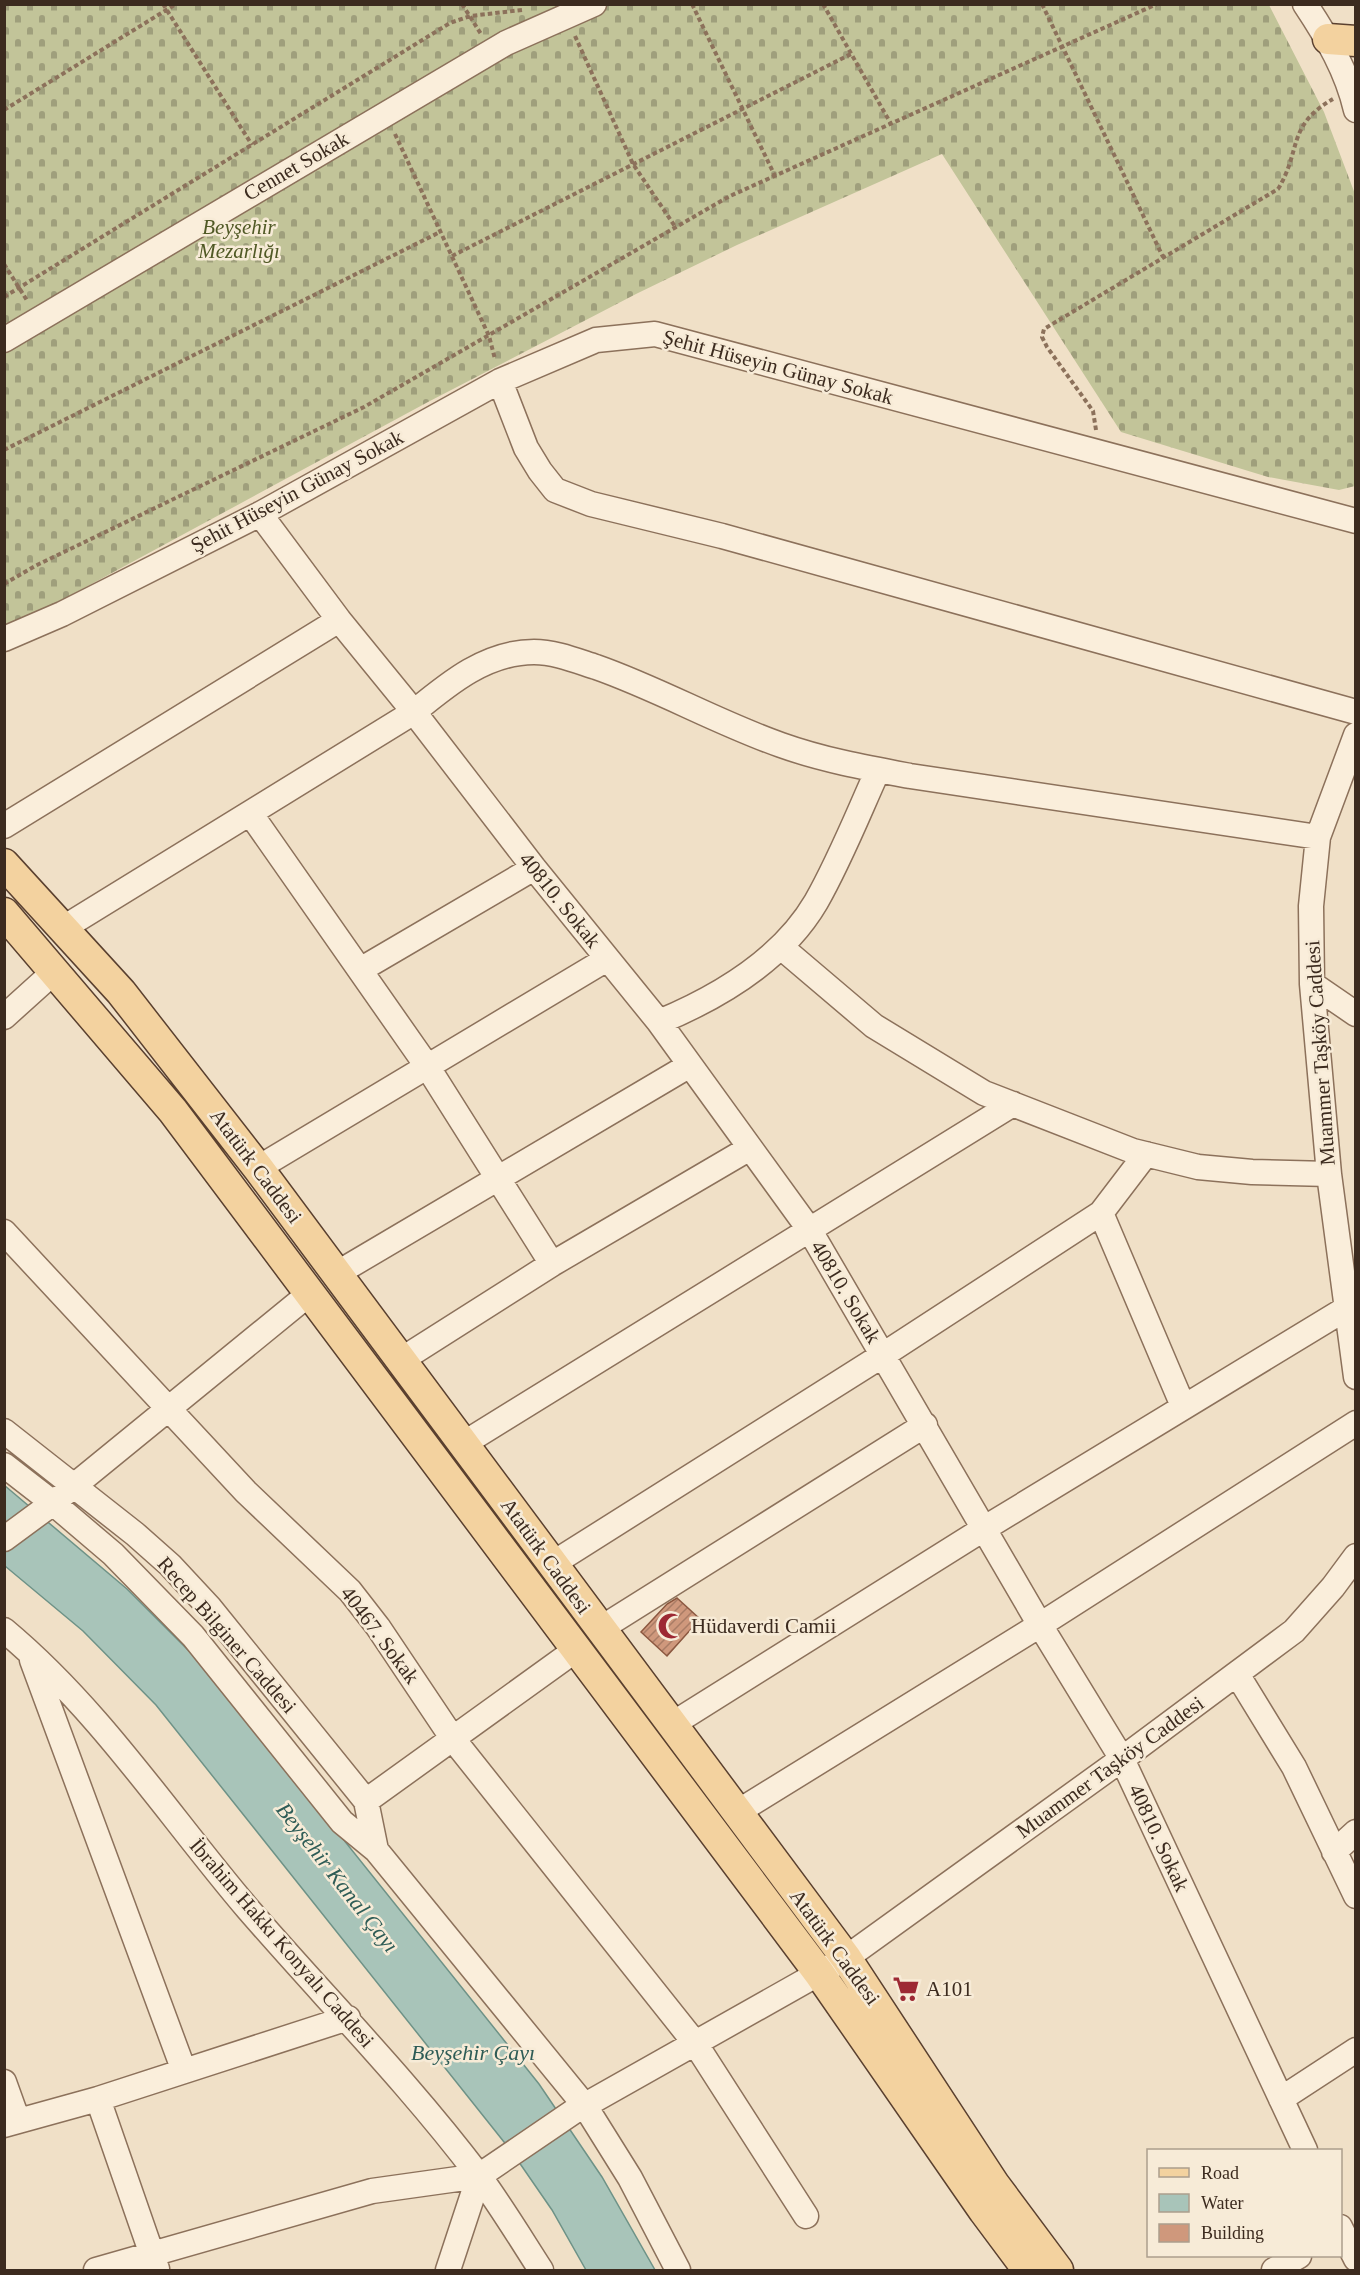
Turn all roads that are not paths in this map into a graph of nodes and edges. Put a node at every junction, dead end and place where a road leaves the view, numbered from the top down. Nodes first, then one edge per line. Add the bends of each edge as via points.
1 (594, 4) edge
2 (1305, 4) edge
3 (1342, 40) edge
4 (1353, 100) edge
5 (4, 340) edge
6 (500, 381) junction
7 (260, 514) junction
8 (1356, 521) edge
9 (339, 620) junction
10 (4, 639) edge
11 (414, 712) junction
12 (1356, 712) edge
13 (1356, 735) edge
14 (878, 770) junction
15 (250, 813) junction
16 (4, 826) edge
17 (1318, 837) junction
18 (4, 864) edge
19 (534, 868) junction
20 (4, 913) edge
21 (64, 927) junction
22 (780, 947) junction
23 (607, 958) junction
24 (360, 970) junction
25 (55, 971) junction
26 (1312, 984) junction
27 (1356, 1014) edge
28 (4, 1017) edge
29 (659, 1022) junction
30 (690, 1065) junction
31 (427, 1066) junction
32 (1013, 1104) junction
33 (750, 1148) junction
34 (1146, 1155) junction
35 (258, 1168) junction
36 (1329, 1174) junction
37 (498, 1178) junction
38 (1101, 1213) junction
39 (809, 1229) junction
40 (4, 1232) edge
41 (552, 1264) junction
42 (336, 1274) junction
43 (309, 1294) junction
44 (1347, 1308) junction
45 (883, 1355) junction
46 (401, 1360) junction
47 (1356, 1377) edge
48 (1183, 1406) junction
49 (170, 1407) junction
50 (1356, 1423) edge
51 (925, 1425) junction
52 (4, 1431) edge
53 (463, 1444) junction
54 (4, 1465) edge
55 (74, 1486) junction
56 (54, 1503) junction
57 (985, 1528) junction
58 (4, 1539) edge
59 (1356, 1556) edge
60 (552, 1564) junction
61 (1040, 1624) junction
62 (600, 1629) junction
63 (4, 1630) edge
64 (577, 1649) junction
65 (29, 1651) junction
66 (1237, 1674) junction
67 (671, 1725) junction
68 (453, 1738) junction
69 (1122, 1759) junction
70 (366, 1801) junction
71 (736, 1813) junction
72 (1356, 1832) edge
73 (376, 1850) junction
74 (1334, 1852) junction
75 (1356, 1896) edge
76 (846, 1958) junction
77 (819, 1973) junction
78 (348, 2018) junction
79 (695, 2043) junction
80 (1356, 2050) edge
81 (184, 2071) junction
82 (4, 2082) edge
83 (98, 2098) junction
84 (1281, 2099) junction
85 (579, 2109) junction
86 (11, 2123) edge
87 (1304, 2149) edge
88 (479, 2176) junction
89 (806, 2216) dead end
90 (1342, 2232) edge
91 (1297, 2257) edge
92 (1356, 2259) edge
93 (156, 2263) edge
94 (96, 2271) edge
95 (448, 2271) edge
96 (541, 2271) edge
97 (678, 2271) edge
98 (1028, 2271) edge
99 (1058, 2271) edge
100 (1274, 2271) edge

1 - 5 street, Cennet Sokak via 492,51
2 - 3 street
3 - 4 street
6 - 7 street, Şehit Hüseyin Günay Sokak
6 - 8 street, Şehit Hüseyin Günay Sokak via 596,340 655,334
6 - 12 street via 526,448 540,471 555,490 591,504 777,551
7 - 9 street, 40810. Sokak
7 - 10 street, Şehit Hüseyin Günay Sokak
9 - 11 street, 40810. Sokak
9 - 16 street
11 - 14 street via 459,675 495,660 534,652 572,659 618,675 781,746
11 - 15 street
11 - 19 street, 40810. Sokak
13 - 17 street, Muammer Taşköy Caddesi
14 - 17 street
14 - 22 street via 815,904
15 - 21 street
15 - 24 street
17 - 26 street, Muammer Taşköy Caddesi via 1311,906
18 - 21 main road, Atatürk Caddesi
19 - 23 street, 40810. Sokak
19 - 24 street
20 - 25 main road, Atatürk Caddesi
21 - 35 main road, Atatürk Caddesi via 180,1065
22 - 29 street via 733,985
22 - 32 street via 874,1026 984,1093
23 - 29 street, 40810. Sokak
23 - 31 street
24 - 31 street
25 - 28 street
25 - 43 main road, Atatürk Caddesi via 173,1111
26 - 27 street
26 - 36 street, Muammer Taşköy Caddesi
29 - 30 street, 40810. Sokak
30 - 33 street, 40810. Sokak
30 - 37 street
31 - 35 street
31 - 37 street
32 - 34 street
32 - 39 street
33 - 39 street, 40810. Sokak
33 - 41 street
34 - 36 street via 1198,1167
34 - 38 street
35 - 42 main road, Atatürk Caddesi
36 - 44 street, Muammer Taşköy Caddesi
37 - 41 street
37 - 42 street
38 - 45 street
38 - 48 street
39 - 45 street, 40810. Sokak
39 - 53 street
40 - 49 street, 40467. Sokak
41 - 46 street
42 - 46 main road, Atatürk Caddesi
43 - 49 street
43 - 64 main road, Atatürk Caddesi
44 - 47 street, Muammer Taşköy Caddesi
44 - 48 street
45 - 51 street, 40810. Sokak
45 - 60 street
46 - 53 main road, Atatürk Caddesi
48 - 57 street
49 - 55 street
49 - 68 street, 40467. Sokak via 246,1492 350,1592
50 - 61 street
51 - 57 street, 40810. Sokak
51 - 62 street
52 - 55 street, Recep Bilginer Caddesi
53 - 60 main road, Atatürk Caddesi
54 - 56 street, Recep Bilginer Caddesi
55 - 56 street
55 - 70 street, Recep Bilginer Caddesi via 135,1534 186,1582
56 - 58 street
56 - 73 street, Recep Bilginer Caddesi via 113,1554 194,1636 342,1822
57 - 61 street, 40810. Sokak
57 - 67 street
59 - 66 street, Muammer Taşköy Caddesi via 1294,1631
60 - 62 main road, Atatürk Caddesi
61 - 69 street, 40810. Sokak
61 - 71 street
62 - 67 main road, Atatürk Caddesi
63 - 65 street, İbrahim Hakkı Konyalı Caddesi
64 - 68 street
64 - 77 main road, Atatürk Caddesi
65 - 78 street, İbrahim Hakkı Konyalı Caddesi via 130,1760 248,1908
65 - 81 street
66 - 69 street, Muammer Taşköy Caddesi
66 - 74 street via 1294,1767
67 - 71 main road, Atatürk Caddesi
68 - 70 street
68 - 79 street, 40467. Sokak
69 - 76 street, Muammer Taşköy Caddesi
69 - 84 street, 40810. Sokak
70 - 73 street, Recep Bilginer Caddesi
71 - 76 main road, Atatürk Caddesi
72 - 74 street
73 - 85 street, Recep Bilginer Caddesi
74 - 75 street
76 - 77 street, Muammer Taşköy Caddesi
76 - 99 main road, Atatürk Caddesi via 994,2184
77 - 79 street, Muammer Taşköy Caddesi
77 - 98 main road, Atatürk Caddesi
78 - 81 street
78 - 88 street, İbrahim Hakkı Konyalı Caddesi
79 - 85 street, Muammer Taşköy Caddesi
79 - 89 street, 40467. Sokak
80 - 84 street
81 - 83 street
82 - 86 street
83 - 86 street
83 - 93 street
84 - 87 street, 40810. Sokak
85 - 88 street, Muammer Taşköy Caddesi
85 - 97 street, Recep Bilginer Caddesi via 630,2178
88 - 93 street via 372,2191
88 - 95 street
88 - 96 street, İbrahim Hakkı Konyalı Caddesi
90 - 92 street
91 - 100 street
93 - 94 street

